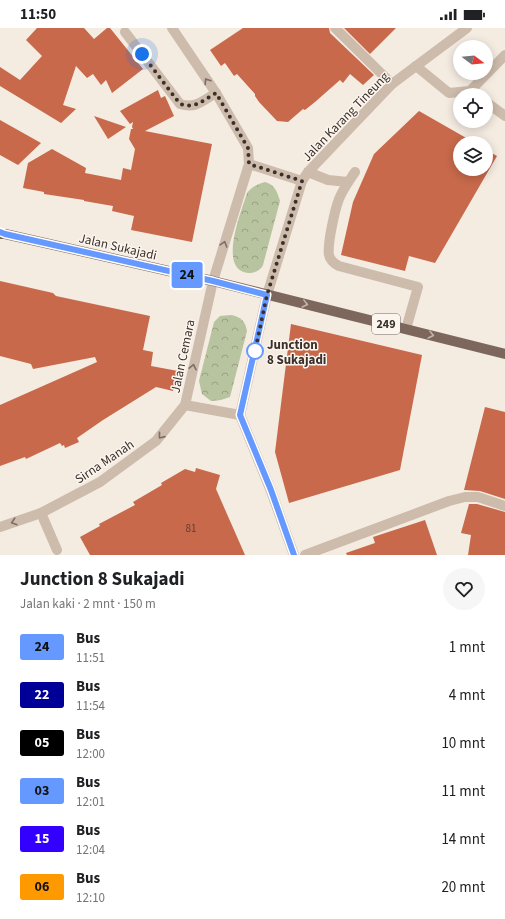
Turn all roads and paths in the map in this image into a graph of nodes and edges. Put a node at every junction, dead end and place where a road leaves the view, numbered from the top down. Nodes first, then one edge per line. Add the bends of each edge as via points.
1 (172, 28) edge
2 (335, 28) edge
3 (467, 28) edge
4 (125, 32) dead end
5 (505, 55) edge
6 (416, 66) junction
7 (392, 84) junction
8 (477, 88) edge
9 (216, 93) junction
10 (453, 93) edge
11 (493, 107) edge
12 (505, 116) edge
13 (249, 164) junction
14 (308, 172) junction
15 (355, 172) dead end
16 (302, 181) junction
17 (348, 182) junction
18 (2, 233) edge
19 (213, 281) junction
20 (267, 295) junction
21 (406, 329) junction
22 (505, 354) edge
23 (185, 405) junction
24 (240, 415) junction
25 (505, 506) edge
26 (41, 514) junction
27 (0, 527) edge
28 (57, 550) dead end
29 (294, 555) edge
30 (305, 555) edge

9 -> 1 street
2 - 7 street
3 - 6 street, Jalan Karang Tineung
4 - 9 street via 180,104 194,106
5 - 8 street
6 - 7 street, Jalan Karang Tineung
6 - 10 street via 449,93
7 - 14 street, Jalan Karang Tineung
9 - 13 street via 248,148
11 - 12 street
13 - 16 street, Jalan Karang Tineung
19 -> 13 street
14 - 16 street, Jalan Karang Tineung
14 - 17 street via 328,180
15 - 17 street
16 - 20 street, Jalan Karang Tineung
17 - 21 street via 339,200 329,240 329,255 339,266 418,287
18 - 19 main road, Jalan Sukajadi
19 - 20 main road, Jalan Sukajadi
23 -> 19 street, Jalan Cemara
20 -> 21 main road, Jalan Sukajadi / 249
20 - 24 street
21 -> 22 main road, Jalan Sukajadi / 249
23 - 24 street, Jalan Cemara
23 -> 26 street, Sirna Manah via 156,441 100,482
24 - 29 street
25 - 30 street via 478,497 465,496
26 -> 27 street, Sirna Manah
26 - 28 street

